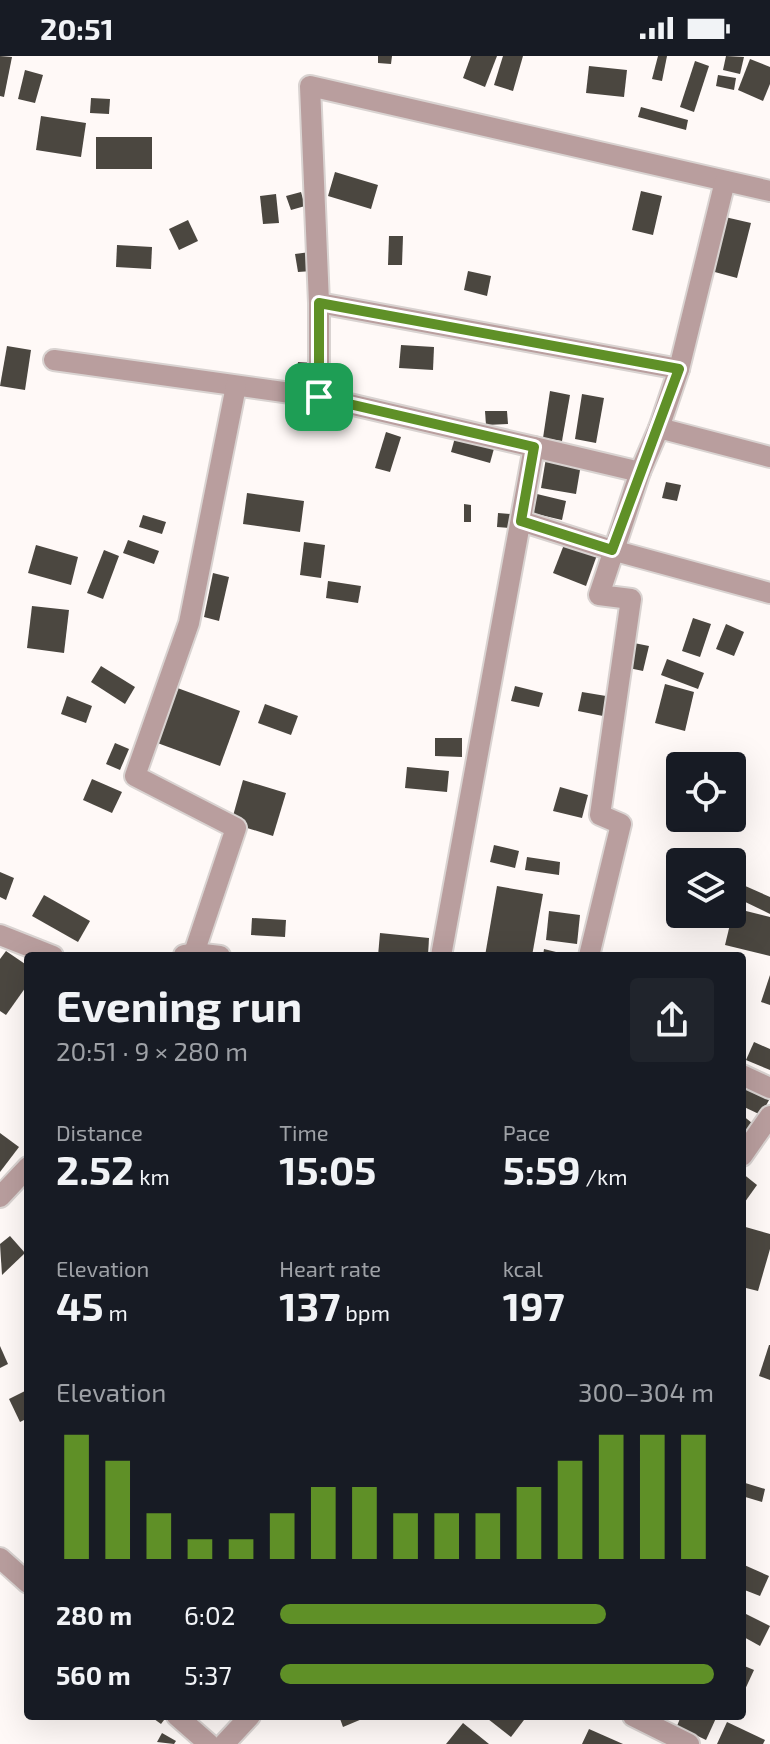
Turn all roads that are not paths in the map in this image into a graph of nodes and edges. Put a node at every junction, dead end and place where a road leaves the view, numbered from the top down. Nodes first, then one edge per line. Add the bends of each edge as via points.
1 (725, 181) junction
2 (770, 191) edge
3 (319, 303) junction
4 (54, 360) dead end
5 (679, 369) junction
6 (236, 386) junction
7 (319, 397) junction
8 (659, 428) junction
9 (534, 447) junction
10 (770, 457) edge
11 (640, 472) junction
12 (521, 521) junction
13 (612, 550) junction
14 (770, 593) edge
15 (0, 935) edge
16 (43, 952) edge
17 (190, 952) edge
18 (442, 952) edge
19 (590, 952) edge
20 (746, 1077) edge
21 (770, 1088) edge
22 (770, 1116) edge
23 (746, 1150) edge
24 (24, 1171) edge
25 (0, 1197) edge
26 (0, 1558) edge
27 (24, 1579) edge
28 (182, 1720) edge
29 (246, 1720) edge
30 (639, 1720) edge
31 (664, 1738) edge
32 (209, 1744) edge
33 (224, 1744) edge
34 (689, 1744) edge

1 - 2 street
1 - 3 street via 310,86
1 - 5 street
3 - 5 street
3 - 7 street
4 - 6 street
5 - 8 street
6 - 7 street
6 - 17 street via 189,623 135,776 236,828
7 - 9 street
8 - 10 street
8 - 11 street
9 - 11 street
9 - 12 street
11 - 13 street
12 - 13 street
12 - 18 street
13 - 14 street
13 - 19 street via 599,595 631,599 600,815 621,824
15 - 16 street
20 - 21 street
22 - 23 street
24 - 25 street
26 - 27 street
28 - 32 street
29 - 33 street
30 - 31 street
31 - 34 street

